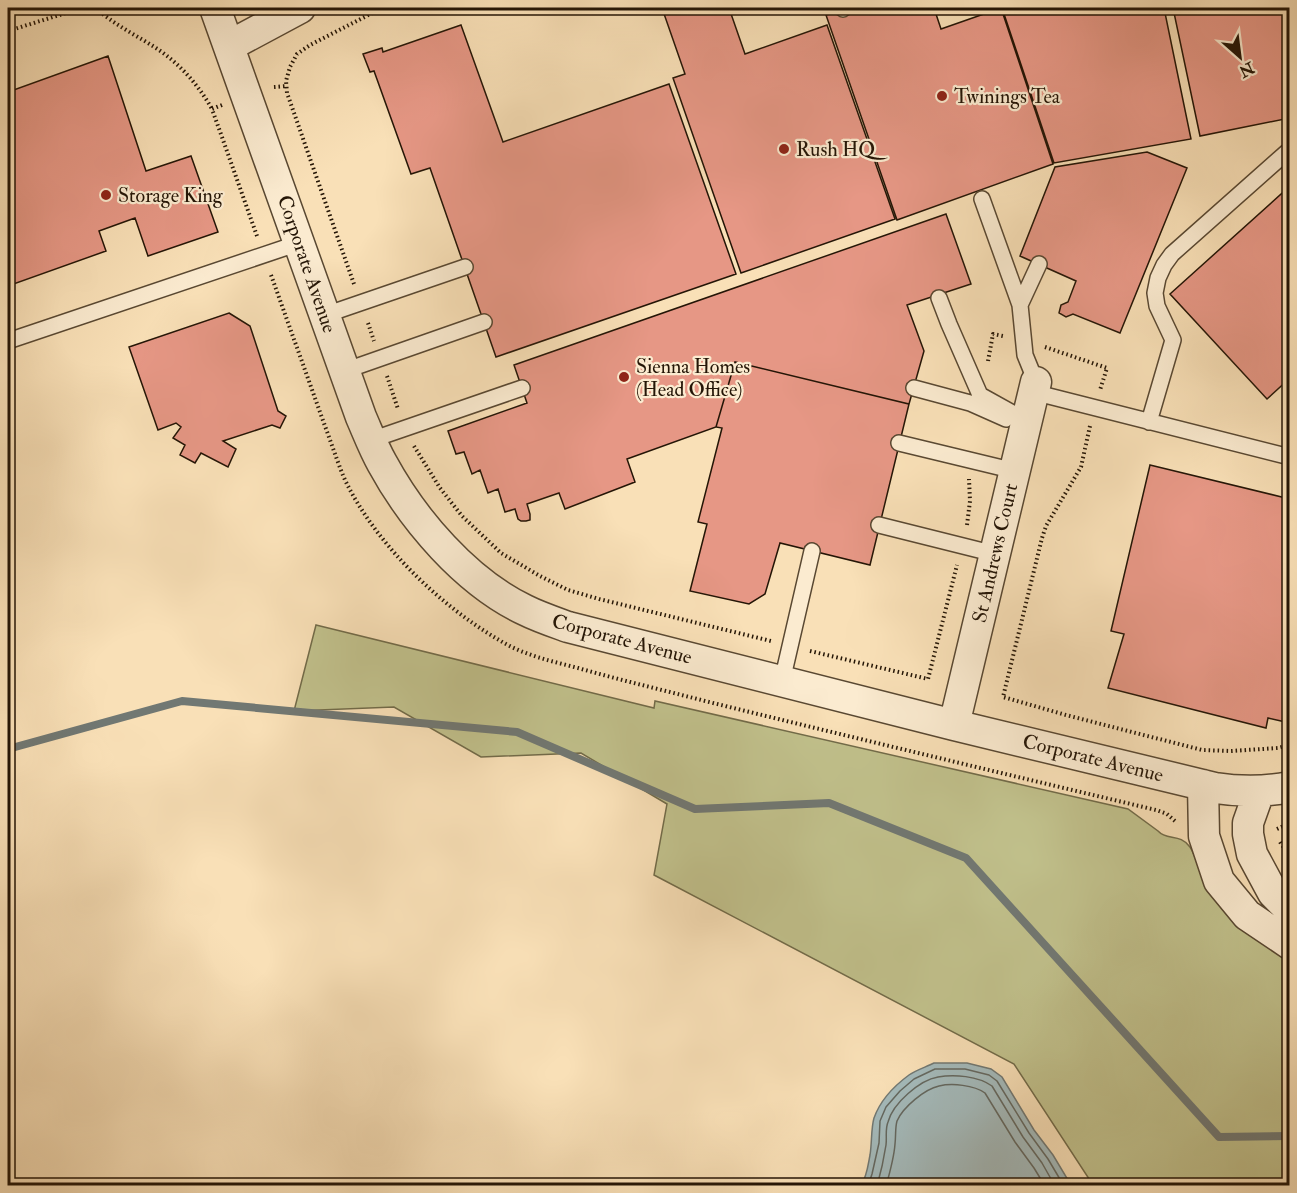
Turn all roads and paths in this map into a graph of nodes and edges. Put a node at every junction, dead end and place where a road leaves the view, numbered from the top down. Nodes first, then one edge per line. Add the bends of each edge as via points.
1 (82, 8) edge
2 (96, 8) edge
3 (215, 8) edge
4 (300, 8) edge
5 (382, 8) edge
6 (8, 31) edge
7 (229, 46) junction
8 (286, 86) junction
9 (274, 87) dead end
10 (222, 105) dead end
11 (212, 109) junction
12 (1287, 152) dead end
13 (982, 200) dead end
14 (299, 243) junction
15 (264, 255) junction
16 (1039, 264) dead end
17 (465, 267) dead end
18 (939, 298) dead end
19 (361, 303) junction
20 (1020, 305) junction
21 (325, 315) junction
22 (484, 322) dead end
23 (8, 341) edge
24 (381, 359) junction
25 (344, 371) junction
26 (522, 388) dead end
27 (914, 388) dead end
28 (1030, 406) junction
29 (1149, 422) junction
30 (405, 429) junction
31 (371, 440) junction
32 (899, 443) dead end
33 (1290, 457) edge
34 (1015, 471) junction
35 (879, 525) dead end
36 (812, 551) dead end
37 (995, 554) junction
38 (790, 646) junction
39 (928, 679) dead end
40 (782, 681) junction
41 (1003, 697) dead end
42 (954, 725) junction
43 (1290, 745) edge
44 (1203, 785) junction
45 (1290, 787) edge
46 (1258, 792) junction
47 (1176, 823) dead end
48 (1290, 823) edge
49 (1274, 831) dead end
50 (1290, 910) edge
51 (1290, 944) edge

1 - 6 path
2 - 11 path via 161,51 188,75
3 - 7 street, Corporate Avenue
4 - 7 street
5 - 8 path via 297,54
7 - 14 street, Corporate Avenue
8 - 9 path
8 - 19 path
10 - 11 path
11 - 15 path
12 - 29 lane via 1164,265 1155,300 1173,340
13 - 20 lane
14 - 15 lane
14 - 21 street, Corporate Avenue
15 - 23 lane
15 - 47 path via 335,454 362,508 377,531 433,592 501,641 528,654 610,677 1156,810
16 - 20 lane
17 - 19 lane
18 - 28 lane via 980,395
19 - 21 lane
19 - 24 path
20 - 28 lane
21 - 25 street, Corporate Avenue
22 - 24 lane
24 - 25 lane
24 - 30 path
25 - 31 street, Corporate Avenue
26 - 30 lane
27 - 28 lane via 970,403
28 - 29 lane
28 - 34 street, St Andrews Court
29 - 33 lane
30 - 31 lane
30 - 38 path via 440,488 462,516 501,553 540,576 599,599
31 - 40 street, Corporate Avenue via 404,498 429,531 459,563 524,610 568,627
32 - 34 lane
34 - 37 street, St Andrews Court
35 - 37 lane
36 - 38 lane
37 - 42 street, St Andrews Court
38 - 39 path
38 - 40 lane
40 - 42 street, Corporate Avenue
41 - 43 path via 1202,750
42 - 44 street, Corporate Avenue
44 - 46 street, Corporate Avenue
44 - 51 street via 1204,836 1219,881 1247,915
45 - 46 street, Corporate Avenue
46 - 50 street via 1248,823 1252,854 1273,893
48 - 49 path

